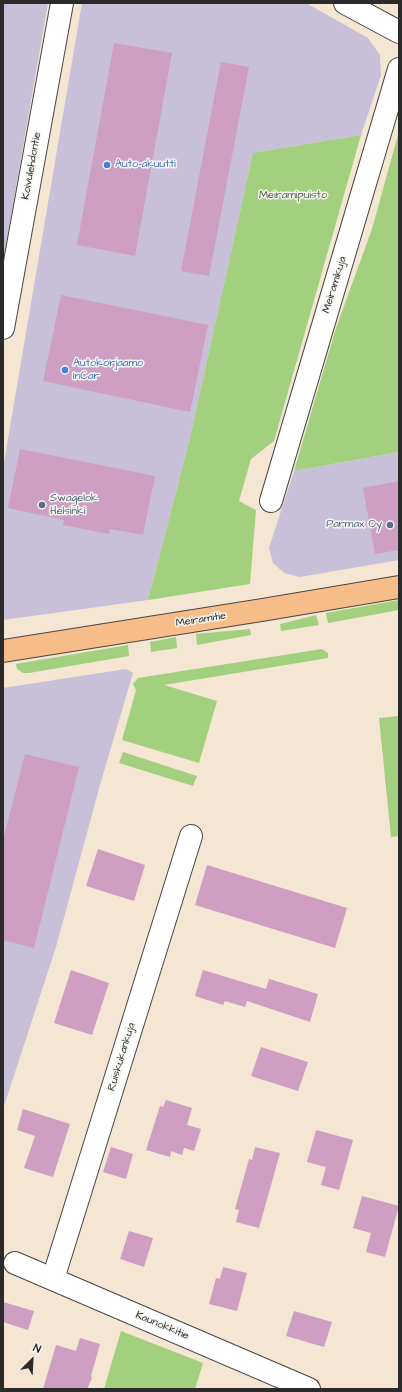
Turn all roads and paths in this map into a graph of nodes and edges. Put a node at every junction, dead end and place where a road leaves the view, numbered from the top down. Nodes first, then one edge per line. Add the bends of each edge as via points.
1 (62, 3) edge
2 (345, 3) edge
3 (399, 32) edge
4 (399, 69) edge
5 (3, 328) edge
6 (271, 501) dead end
7 (399, 587) edge
8 (3, 651) edge
9 (192, 836) dead end
10 (15, 1263) dead end
11 (53, 1279) junction
12 (309, 1389) edge

1 - 5 street, Koivulehdontie
2 - 3 street
4 - 6 street, Meiramikuja
7 - 8 main road, Meiramitie
9 - 11 street, Ruiskukankuja
10 - 11 street, Kaunokkitie
11 - 12 street, Kaunokkitie

